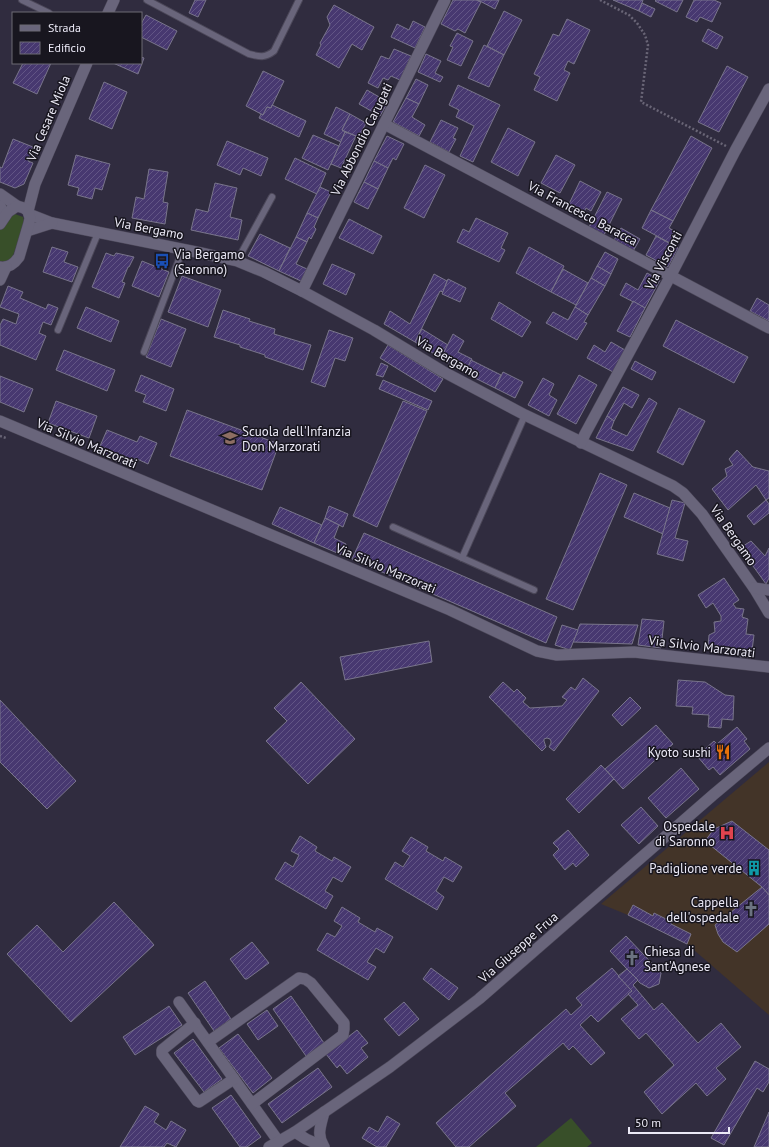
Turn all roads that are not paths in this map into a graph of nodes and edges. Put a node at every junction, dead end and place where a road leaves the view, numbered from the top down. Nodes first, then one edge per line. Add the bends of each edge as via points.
1 (22, 0) edge
2 (114, 0) edge
3 (147, 0) edge
4 (299, 0) edge
5 (445, 0) edge
6 (47, 12) edge
7 (108, 12) edge
8 (87, 64) edge
9 (769, 89) edge
10 (384, 124) junction
11 (35, 184) junction
12 (0, 194) edge
13 (272, 196) dead end
14 (18, 206) junction
15 (29, 212) junction
16 (2, 215) edge
17 (52, 223) junction
18 (27, 231) junction
19 (98, 232) junction
20 (183, 249) junction
21 (238, 261) junction
22 (3, 267) edge
23 (671, 275) junction
24 (0, 280) edge
25 (302, 291) junction
26 (769, 328) edge
27 (58, 330) dead end
28 (144, 352) dead end
29 (525, 416) junction
30 (2, 424) edge
31 (581, 443) junction
32 (393, 527) dead end
33 (462, 558) junction
34 (754, 588) junction
35 (534, 590) dead end
36 (769, 590) edge
37 (769, 613) edge
38 (769, 667) edge
39 (769, 748) edge
40 (179, 1002) dead end
41 (195, 1023) junction
42 (208, 1042) junction
43 (234, 1079) junction
44 (252, 1104) junction
45 (324, 1112) junction
46 (295, 1132) junction
47 (274, 1144) edge
48 (324, 1147) edge

1 - 6 lane
2 - 7 street
3 - 4 lane via 259,57 268,56 274,51
5 - 10 street, Via Abbondio Carugati
8 - 11 street, Via Cesare Miola
9 - 23 street, Via Visconti
10 - 23 street, Via Francesco Baracca
10 - 25 street, Via Abbondio Carugati
11 - 14 street, Via Cesare Miola
11 - 15 street, Via Cesare Miola
12 - 14 street, Via Bergamo
13 - 21 lane
14 - 15 street, Via Bergamo
14 - 16 street, Via Cesare Miola
15 - 17 street, Via Bergamo
15 - 18 street, Via Cesare Miola
17 - 18 street, Via Bergamo
17 - 19 street, Via Bergamo
18 - 22 street, Via Cesare Miola via 19,257 13,264
19 - 20 street, Via Bergamo
19 - 27 lane
20 - 21 street, Via Bergamo
20 - 28 lane
21 - 25 street, Via Bergamo
22 - 24 street
23 - 26 street, Via Francesco Baracca
23 - 31 street, Via Visconti
25 - 29 street, Via Bergamo
29 - 31 street, Via Bergamo
29 - 33 lane
30 - 38 street, Via Silvio Marzorati via 450,610 537,651 557,655 634,652
31 - 34 street, Via Bergamo via 684,493 702,514
32 - 33 lane
33 - 35 lane
34 - 36 street
34 - 37 street, Via Bergamo
39 - 45 street, Via Giuseppe Frua via 479,999 390,1067
40 - 41 street
41 - 42 street
41 - 43 street via 162,1050 162,1054 199,1102
42 - 43 street
42 - 44 street via 299,978 311,983 344,1023 343,1035
43 - 44 street
44 - 47 street
45 - 46 street, Via Giuseppe Frua
45 - 48 street via 319,1135
46 - 47 street, Via Giuseppe Frua
46 - 48 street

